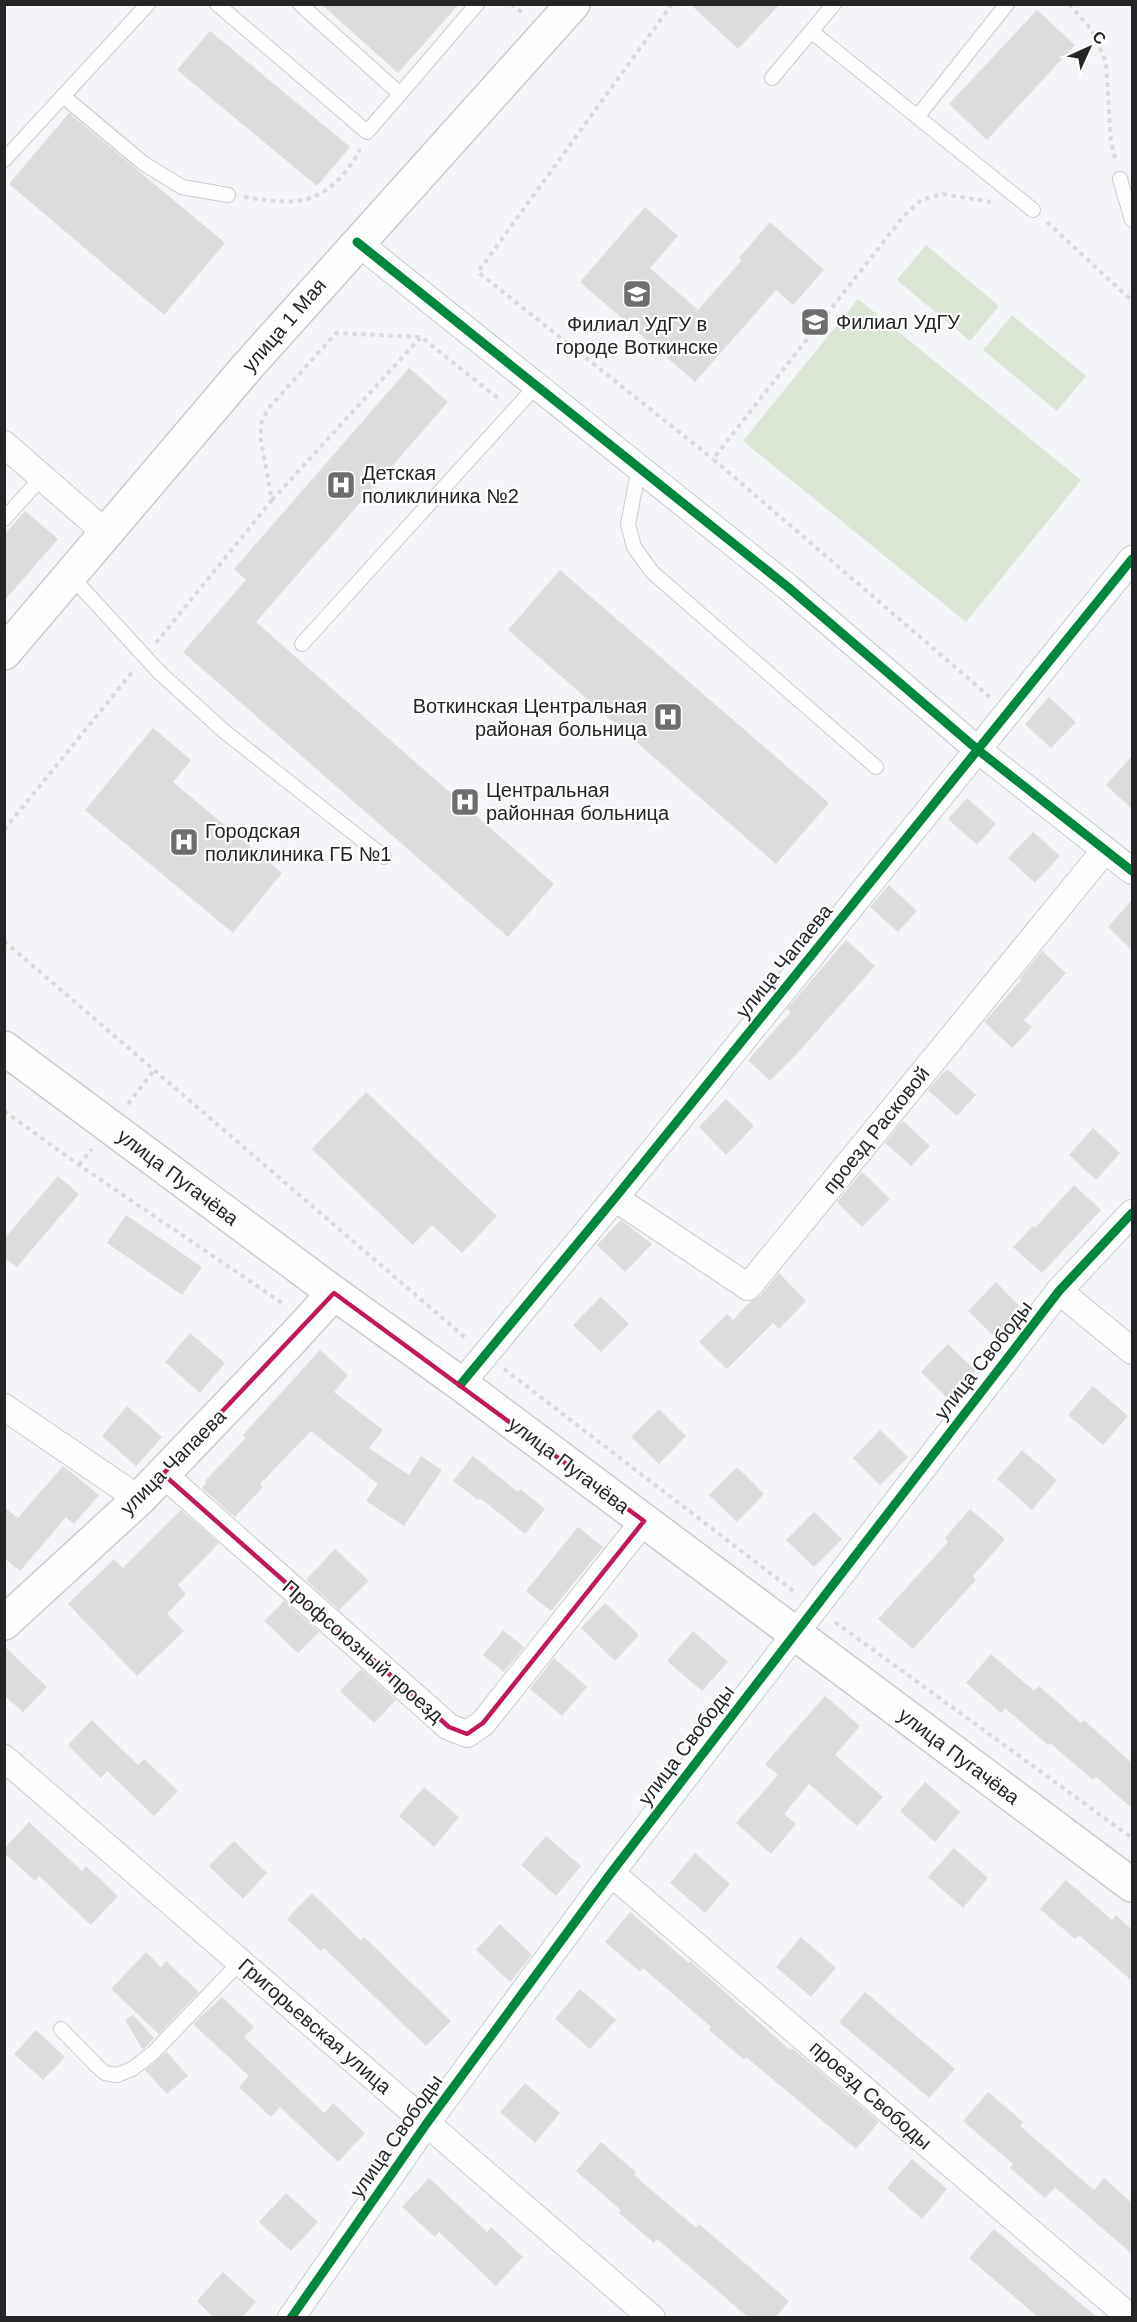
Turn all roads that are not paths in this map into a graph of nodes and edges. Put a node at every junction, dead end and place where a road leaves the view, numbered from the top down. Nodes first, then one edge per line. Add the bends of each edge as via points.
1 (148, 4) edge
2 (217, 4) edge
3 (300, 4) edge
4 (477, 4) edge
5 (573, 4) edge
6 (834, 4) edge
7 (1007, 4) edge
8 (812, 32) junction
9 (772, 78) dead end
10 (400, 94) junction
11 (63, 96) junction
12 (917, 117) junction
13 (4, 160) edge
14 (1120, 179) road end
15 (228, 195) road end
16 (1033, 210) road end
17 (1132, 220) edge
18 (357, 242) junction
19 (536, 386) junction
20 (4, 444) edge
21 (639, 468) junction
22 (42, 477) junction
23 (4, 519) edge
24 (106, 533) junction
25 (1132, 559) edge
26 (70, 575) junction
27 (302, 644) dead end
28 (4, 653) edge
29 (978, 750) junction
30 (876, 766) dead end
31 (1105, 850) junction
32 (384, 857) dead end
33 (1132, 871) edge
34 (4, 1048) edge
35 (615, 1198) junction
36 (1132, 1213) edge
37 (1059, 1291) junction
38 (334, 1293) junction
39 (1132, 1351) edge
40 (461, 1384) junction
41 (4, 1407) edge
42 (163, 1474) junction
43 (139, 1499) junction
44 (644, 1521) junction
45 (4, 1623) edge
46 (794, 1634) junction
47 (4, 1758) edge
48 (611, 1873) junction
49 (1132, 1885) edge
50 (240, 1962) junction
51 (61, 2029) dead end
52 (427, 2123) junction
53 (291, 2318) edge
54 (652, 2318) edge
55 (1131, 2318) edge

1 - 11 lane
2 - 10 lane via 367,132
3 - 10 lane
4 - 10 lane
5 - 18 main road, улица 1 Мая
6 - 8 lane
7 - 12 lane
8 - 9 lane
8 - 12 lane
11 - 13 lane
11 - 15 lane via 143,164 183,187
12 - 16 lane
14 - 17 lane
18 - 19 street
18 - 24 main road, улица 1 Мая
19 - 21 street
19 - 27 lane
20 - 22 street
21 - 29 street via 789,588
21 - 30 lane via 628,524 634,547 652,572
22 - 23 lane
22 - 24 street
24 - 26 main road, улица 1 Мая
25 - 29 street, улица Чапаева
26 - 28 main road, улица 1 Мая
26 - 32 lane via 145,657 225,732
29 - 31 street
29 - 35 street, улица Чапаева
31 - 33 street
31 - 35 street, проезд Расковой via 748,1287
34 - 38 main road, улица Пугачёва
35 - 40 street, улица Чапаева
36 - 37 street, улица Свободы
37 - 39 street
37 - 46 street, улица Свободы
38 - 40 main road, улица Пугачёва
38 - 42 main road, улица Чапаева
40 - 44 main road, улица Пугачёва
41 - 43 street
42 - 43 main road, улица Чапаева
42 - 44 street, Профсоюзный проезд via 449,1727 467,1734 483,1722
43 - 45 main road, улица Чапаева
44 - 46 main road, улица Пугачёва
46 - 48 street, улица Свободы
46 - 49 main road, улица Пугачёва
47 - 50 street, Григорьевская улица
48 - 52 street, улица Свободы
48 - 55 street, проезд Свободы
50 - 51 lane via 153,2053 117,2075 105,2073
50 - 52 street, Григорьевская улица
52 - 53 street, улица Свободы
52 - 54 street, Григорьевская улица

